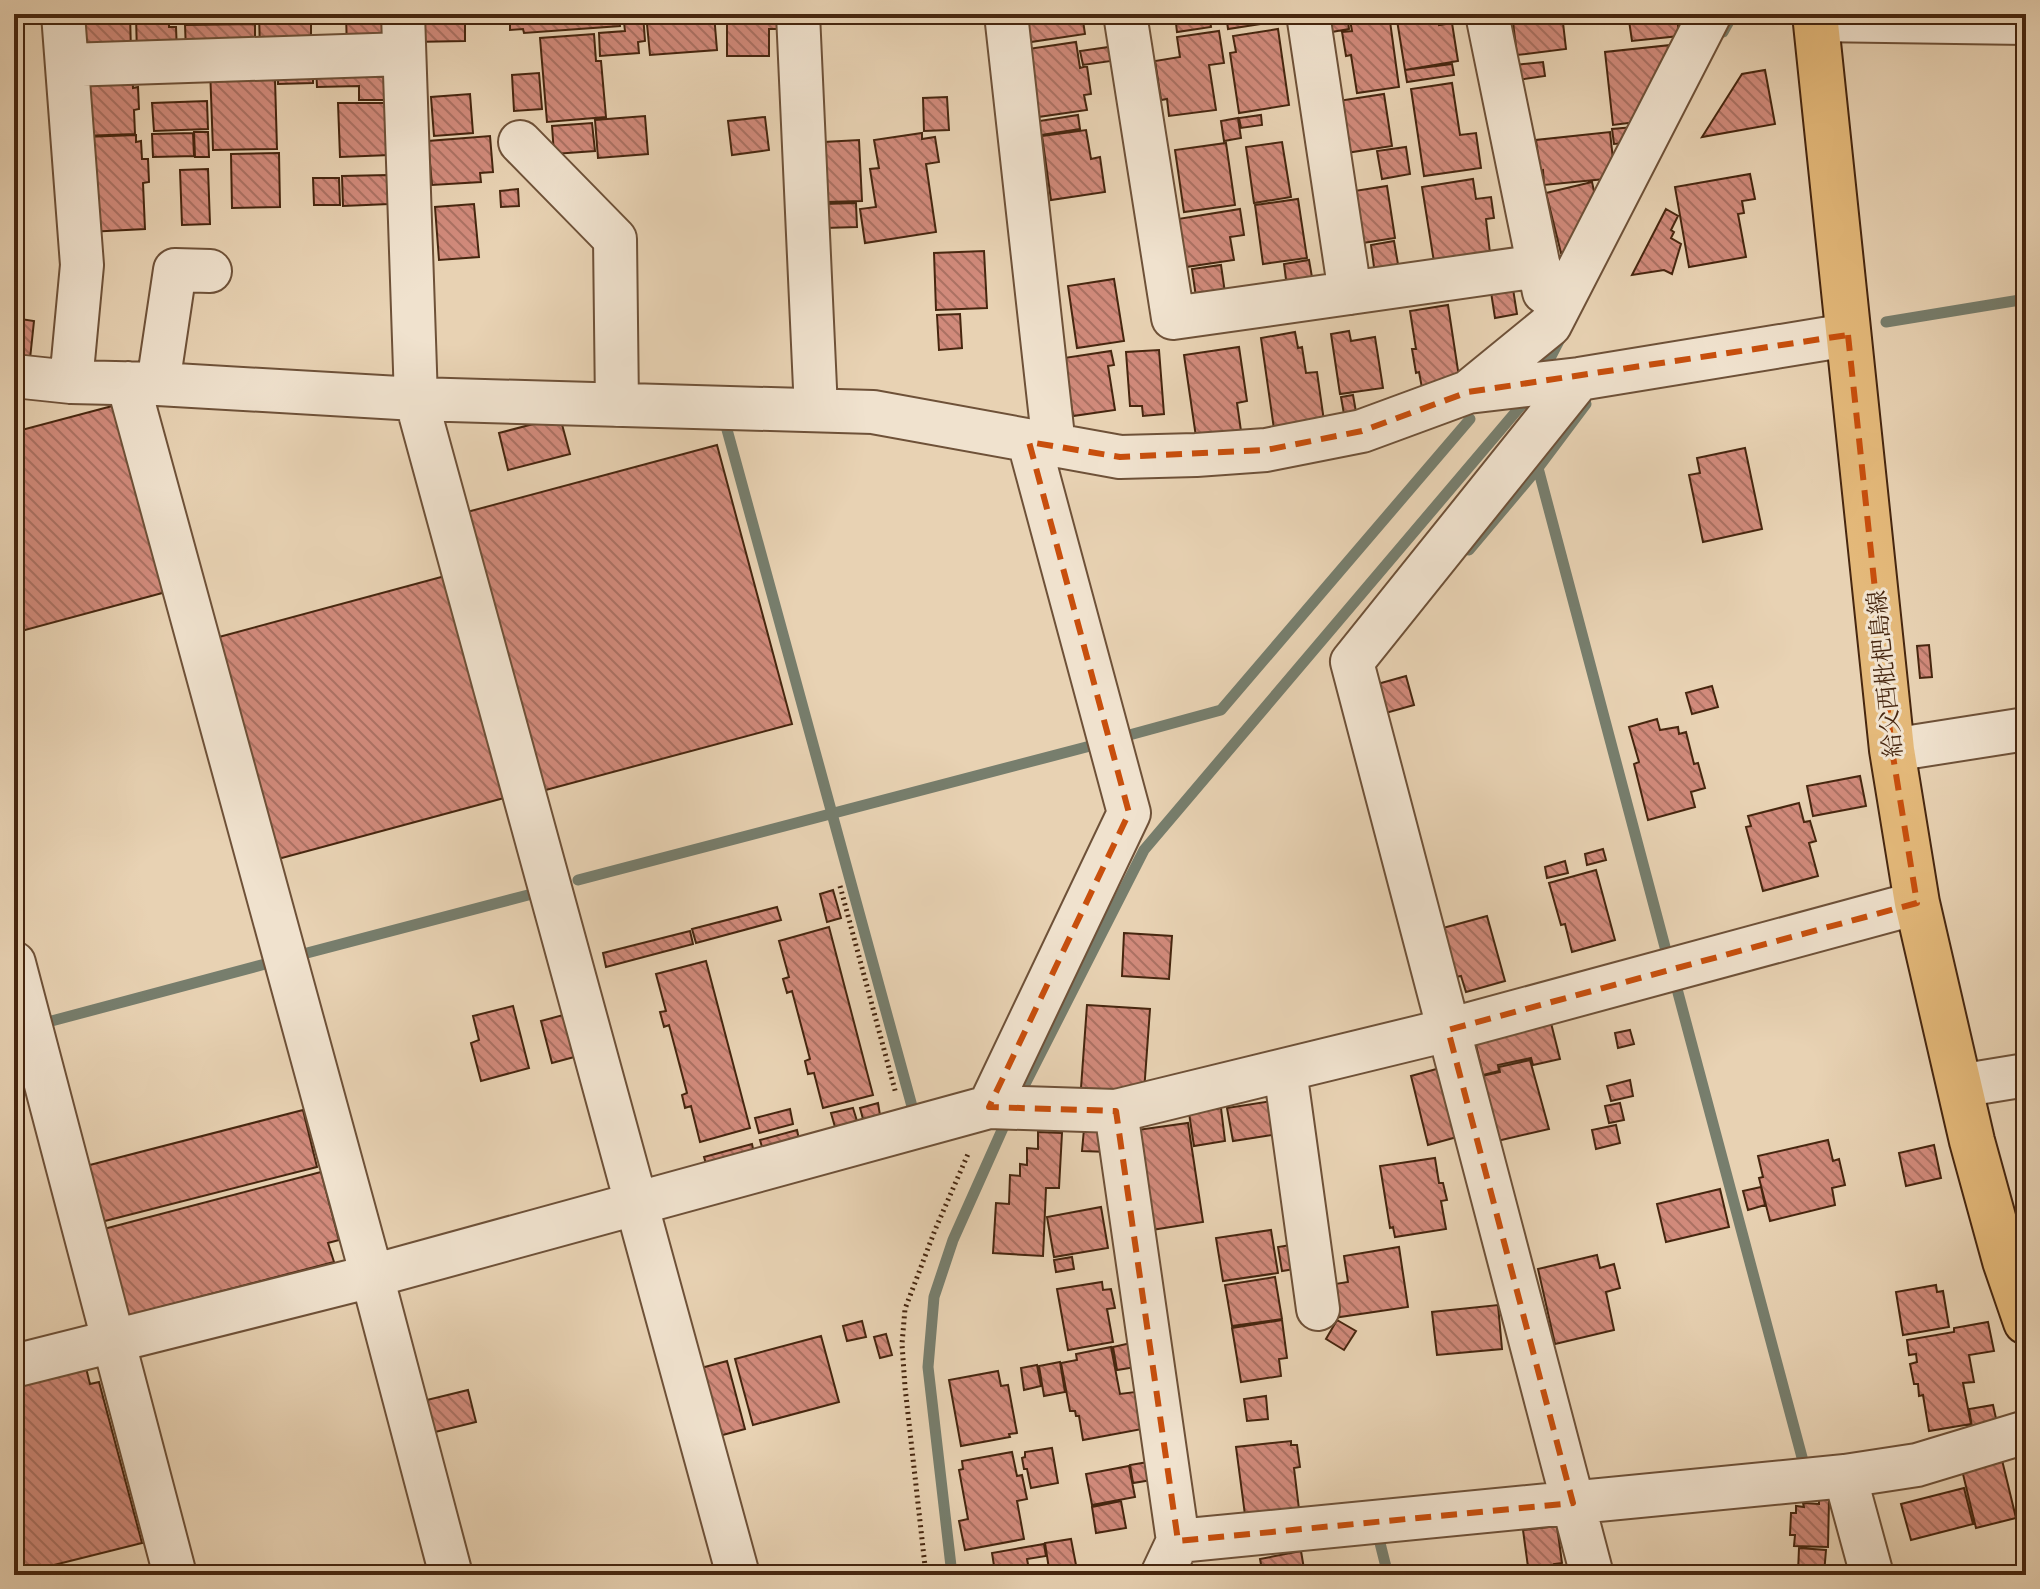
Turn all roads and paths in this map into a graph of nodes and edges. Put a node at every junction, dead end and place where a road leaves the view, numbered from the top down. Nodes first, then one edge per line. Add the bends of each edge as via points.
1 (63, 14) edge
2 (798, 14) edge
3 (1006, 14) edge
4 (1125, 14) edge
5 (1308, 14) edge
6 (1487, 14) edge
7 (1710, 14) edge
8 (1815, 17) edge
9 (2026, 23) edge
10 (404, 34) edge
11 (67, 65) junction
12 (520, 142) dead end
13 (1539, 266) junction
14 (210, 271) dead end
15 (1350, 293) junction
16 (1550, 325) junction
17 (1848, 335) junction
18 (14, 376) edge
19 (1579, 379) junction
20 (71, 382) junction
21 (143, 384) junction
22 (1468, 392) junction
23 (416, 399) junction
24 (617, 405) junction
25 (816, 410) junction
26 (1041, 444) junction
27 (2026, 729) edge
28 (1892, 750) junction
29 (840, 886) dead end
30 (1917, 903) junction
31 (14, 963) edge
32 (1448, 1030) junction
33 (1285, 1070) junction
34 (2026, 1075) edge
35 (1959, 1086) junction
36 (989, 1107) junction
37 (1116, 1111) junction
38 (906, 1129) junction
39 (634, 1202) junction
40 (372, 1276) junction
41 (1318, 1309) dead end
42 (2026, 1322) edge
43 (114, 1339) junction
44 (14, 1366) edge
45 (2026, 1432) edge
46 (1845, 1476) junction
47 (1573, 1503) junction
48 (1170, 1558) edge
49 (175, 1575) edge
50 (451, 1575) edge
51 (738, 1575) edge
52 (926, 1575) edge
53 (1592, 1575) edge
54 (1872, 1575) edge

1 - 11 street
2 - 25 street
3 - 26 street
4 - 15 street via 1173,318
5 - 15 street
6 - 13 street
7 - 16 street
8 - 9 street
8 - 17 main road, 給父西枇杷島線
10 - 11 street
10 - 23 street
11 - 20 street via 82,265
12 - 24 street via 615,239
13 - 15 street
13 - 16 street
14 - 21 street via 175,270
16 - 22 street
17 - 19 street
17 - 28 main road, 給父西枇杷島線
18 - 20 street
19 - 22 street
19 - 32 street via 1352,662
20 - 21 street
21 - 23 street
21 - 40 street
22 - 26 street via 1362,431 1266,450 1120,457
23 - 24 street
23 - 39 street
24 - 25 street
25 - 26 street via 873,412
26 - 36 street via 1129,813
27 - 28 street
28 - 30 main road, 給父西枇杷島線
29 - 38 path
30 - 32 street
30 - 35 main road, 給父西枇杷島線
31 - 43 street
32 - 33 street
32 - 47 street
33 - 37 street
33 - 41 street
34 - 35 street
35 - 42 main road, 給父西枇杷島線
36 - 37 street
36 - 38 street
36 - 52 path via 905,1309 905,1387
37 - 48 street
38 - 39 street
39 - 40 street
39 - 51 street
40 - 43 street
40 - 50 street
43 - 44 street
43 - 49 street
45 - 46 street via 1917,1465
46 - 47 street
46 - 54 street
47 - 48 street
47 - 53 street

